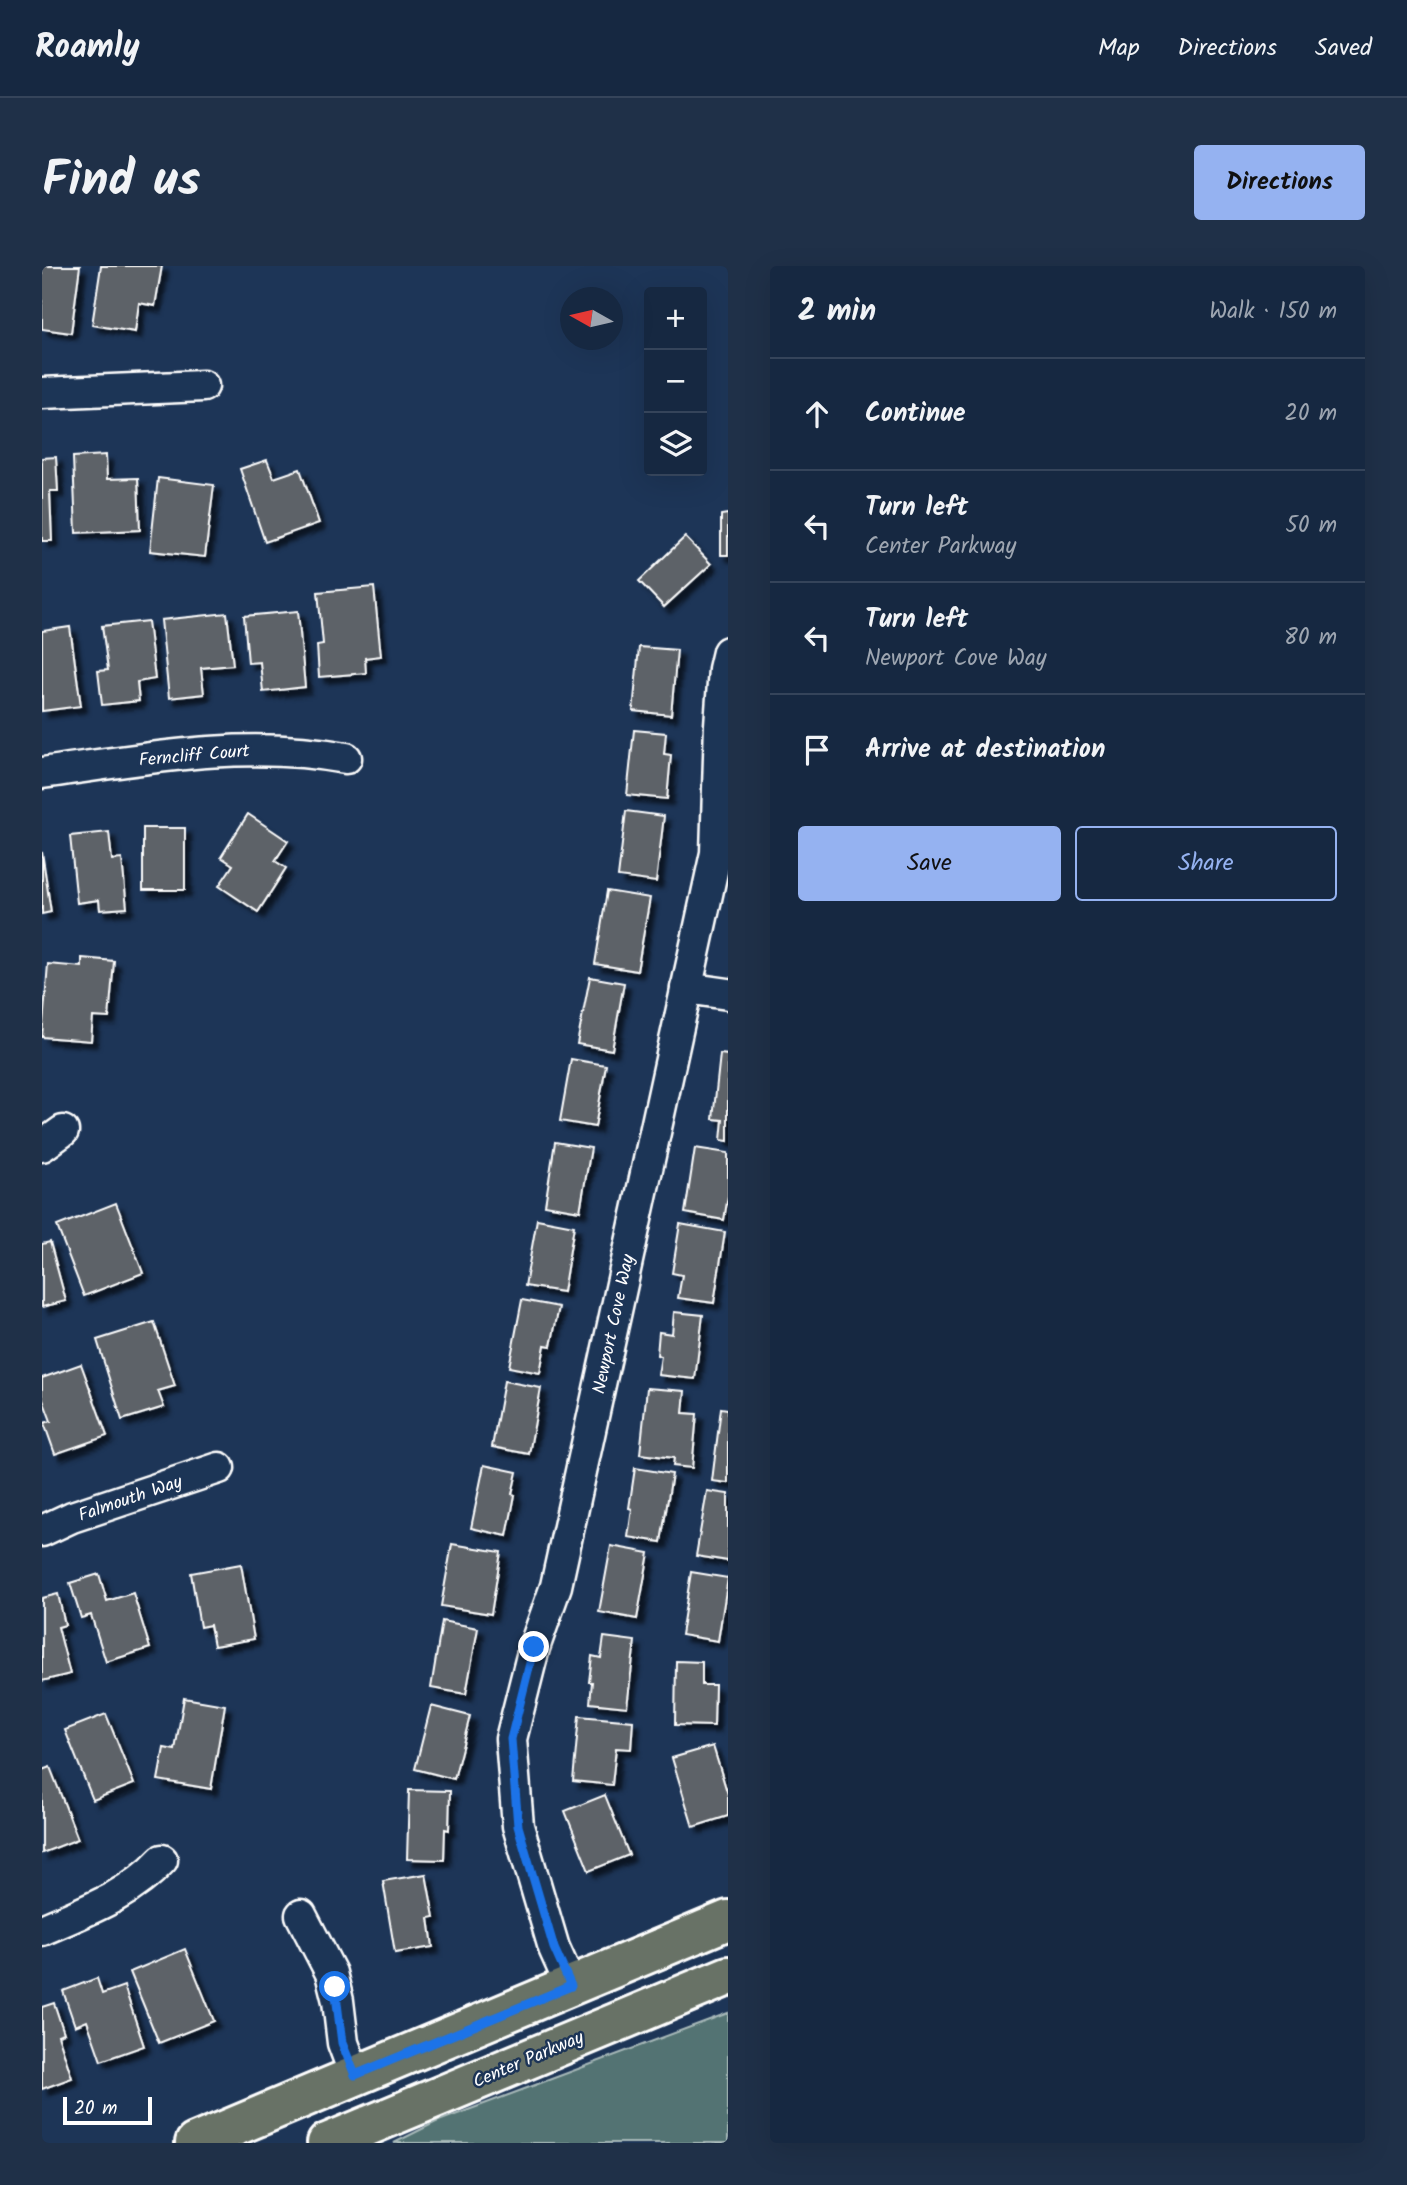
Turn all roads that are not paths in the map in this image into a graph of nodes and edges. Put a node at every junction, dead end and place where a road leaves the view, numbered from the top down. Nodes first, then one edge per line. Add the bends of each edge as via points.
1 (203, 386) dead end
2 (42, 393) edge
3 (728, 652) edge
4 (346, 758) dead end
5 (42, 773) edge
6 (685, 988) junction
7 (728, 994) edge
8 (219, 1468) dead end
9 (42, 1531) edge
10 (162, 1860) dead end
11 (300, 1915) dead end
12 (728, 1920) edge
13 (42, 1930) edge
14 (728, 1976) edge
15 (571, 1986) junction
16 (355, 2075) junction
17 (195, 2143) edge
18 (327, 2143) edge

1 - 2 street
3 - 6 street, Newport Cove Way via 720,725 716,853
4 - 5 street, Ferncliff Court via 209,750
6 - 7 street
6 - 15 street, Newport Cove Way via 556,1586 534,1647 511,1739 518,1826 554,1948
8 - 9 street, Falmouth Way
10 - 13 street via 119,1896
11 - 16 street via 331,1973 342,2043
12 - 15 main road
14 - 18 main road, Center Parkway
15 - 16 main road
16 - 17 main road

